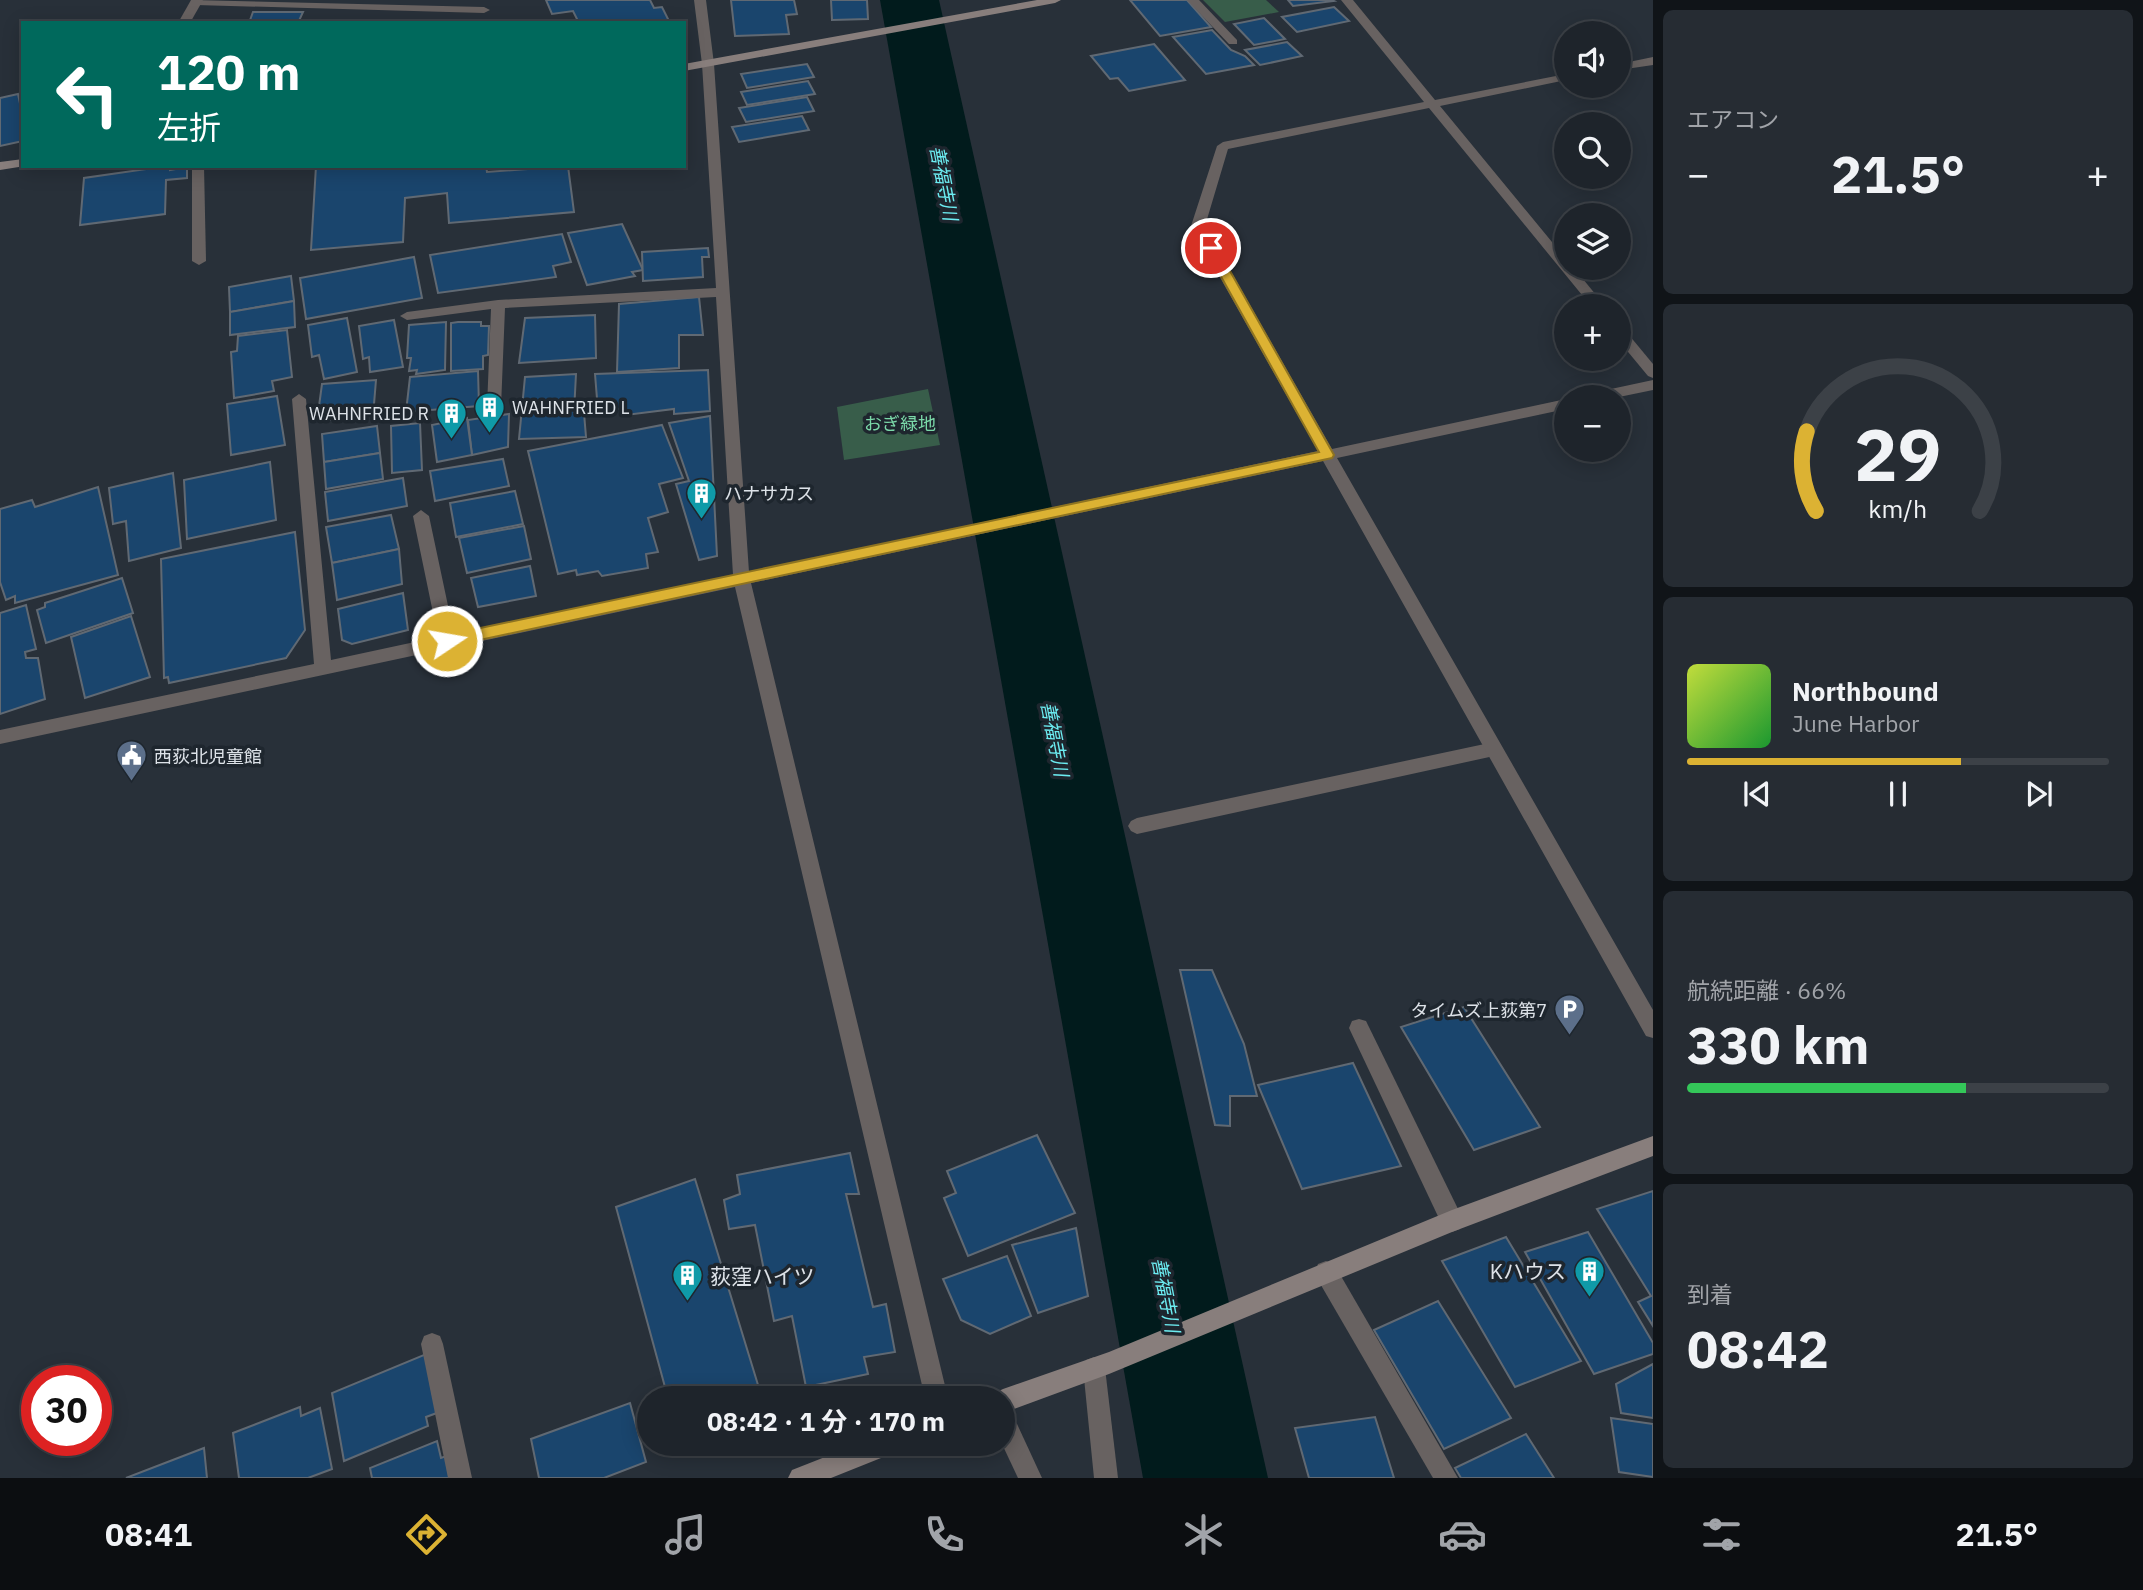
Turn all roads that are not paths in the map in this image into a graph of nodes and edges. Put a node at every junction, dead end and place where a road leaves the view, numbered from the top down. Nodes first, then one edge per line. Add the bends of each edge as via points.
1 (700, 0) edge
2 (1055, 0) edge
3 (1193, 0) edge
4 (1347, 0) edge
5 (197, 1) edge
6 (484, 10) dead end
7 (185, 21) edge
8 (1233, 42) dead end
9 (1653, 61) edge
10 (708, 64) junction
11 (1631, 65) edge
12 (686, 68) edge
13 (1554, 79) edge
14 (1433, 103) junction
15 (21, 163) edge
16 (0, 166) edge
17 (198, 168) edge
18 (199, 261) dead end
19 (722, 292) junction
20 (1588, 294) edge
21 (498, 304) junction
22 (407, 316) dead end
23 (1631, 346) edge
24 (1653, 373) edge
25 (1653, 385) edge
26 (1631, 390) edge
27 (299, 399) dead end
28 (494, 407) dead end
29 (1554, 407) edge
30 (1328, 455) junction
31 (421, 516) dead end
32 (741, 577) junction
33 (447, 641) junction
34 (323, 667) junction
35 (0, 737) edge
36 (1494, 749) junction
37 (1137, 826) dead end
38 (1359, 1028) dead end
39 (1653, 1029) edge
40 (1653, 1146) edge
41 (1451, 1221) junction
42 (1326, 1272) junction
43 (432, 1343) dead end
44 (1101, 1366) junction
45 (934, 1386) edge
46 (1015, 1397) edge
47 (1015, 1445) edge
48 (857, 1456) edge
49 (460, 1478) edge
50 (800, 1478) edge
51 (1030, 1478) edge
52 (1106, 1478) edge
53 (1446, 1478) edge

1 - 10 street
2 - 10 street
3 - 8 street
4 - 14 street
5 - 6 street
5 - 7 street
9 - 11 street
10 - 12 street
10 - 19 street
13 - 14 street
14 - 20 street
14 - 30 street via 1223,146 1198,226
15 - 16 street
17 - 18 street
19 - 21 street
19 - 32 street
21 - 22 street
21 - 28 street
23 - 24 street
25 - 26 street
27 - 34 street
29 - 30 street
30 - 32 street
30 - 36 street
31 - 33 street
32 - 33 street
32 - 45 street
33 - 34 street
34 - 35 street
36 - 37 street
36 - 39 street
38 - 41 street
40 - 41 street
41 - 42 street
42 - 44 street
42 - 53 street
43 - 49 street
44 - 46 street
44 - 52 street
47 - 51 street
48 - 50 street

